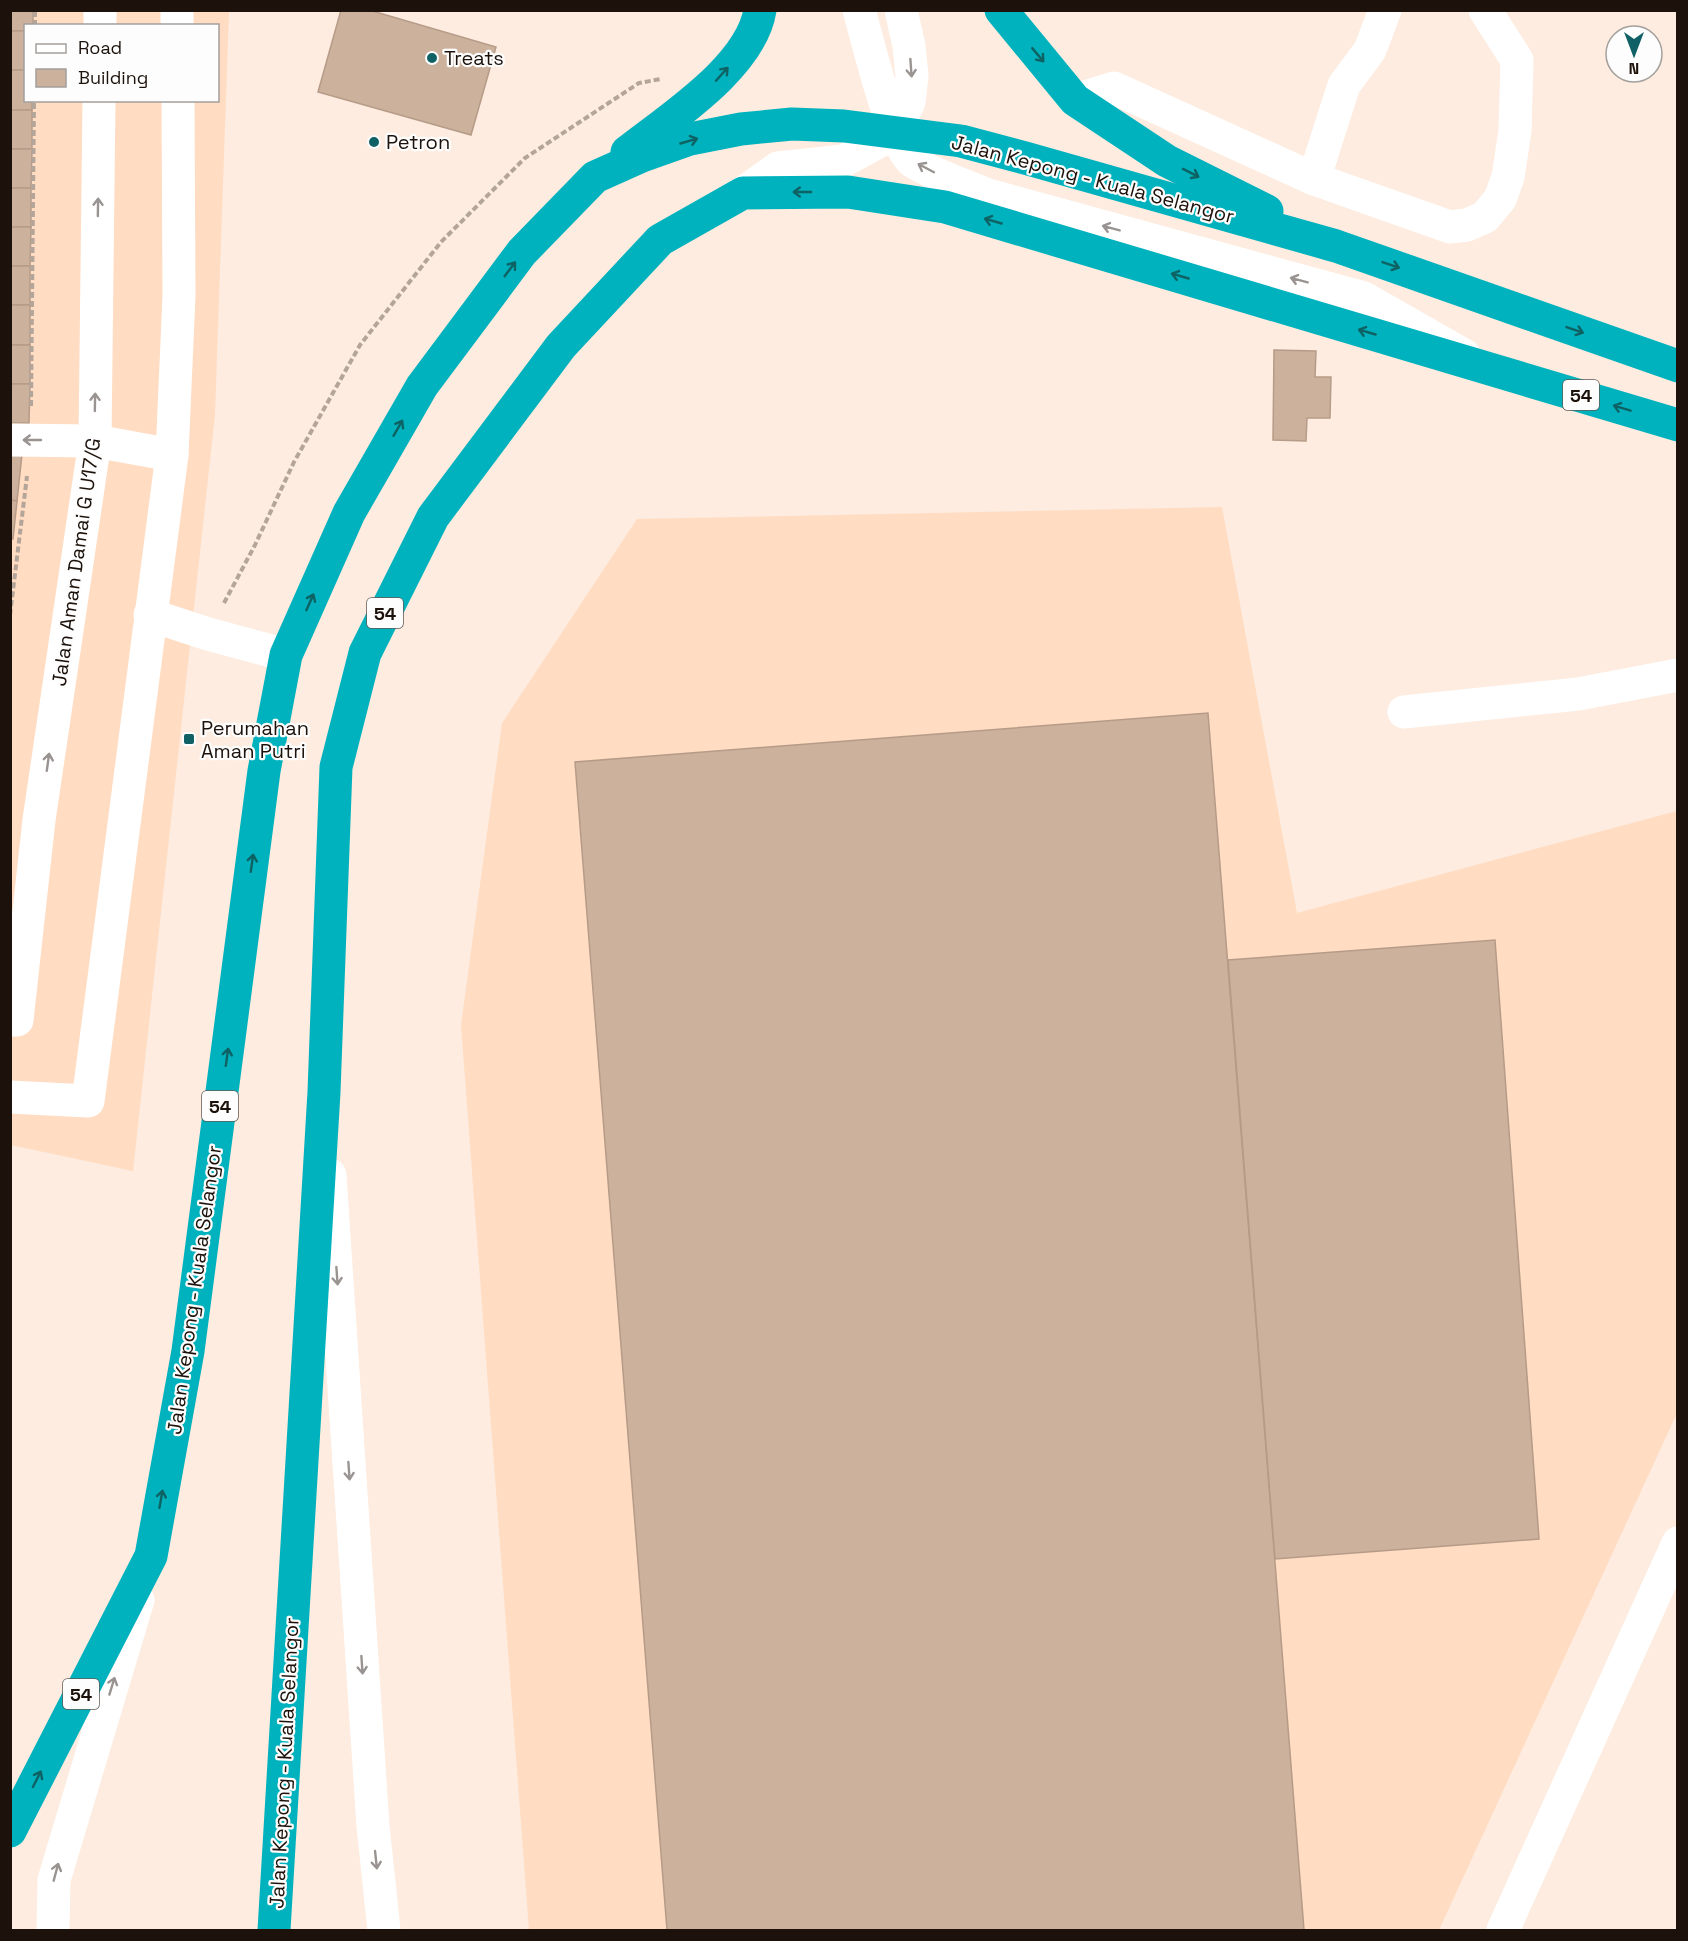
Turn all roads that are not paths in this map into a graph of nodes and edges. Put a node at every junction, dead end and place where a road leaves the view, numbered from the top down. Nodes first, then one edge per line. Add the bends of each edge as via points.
1 (760, 10) edge
2 (859, 10) edge
3 (901, 10) edge
4 (1001, 10) edge
5 (1385, 10) edge
6 (1485, 10) edge
7 (1075, 100) junction
8 (99, 102) edge
9 (178, 102) edge
10 (895, 133) junction
11 (595, 177) junction
12 (1314, 179) junction
13 (743, 193) junction
14 (1336, 246) junction
15 (1484, 366) junction
16 (1677, 366) edge
17 (1677, 425) edge
18 (21, 440) edge
19 (95, 441) junction
20 (172, 455) junction
21 (150, 615) junction
22 (286, 655) junction
23 (1677, 675) edge
24 (1404, 712) dead end
25 (25, 818) edge
26 (14, 1020) edge
27 (324, 1092) junction
28 (10, 1097) edge
29 (1677, 1543) edge
30 (151, 1556) junction
31 (10, 1831) edge
32 (53, 1930) edge
33 (274, 1930) edge
34 (384, 1930) edge
35 (1503, 1930) edge

11 -> 1 highway via 716,82 746,48
2 - 10 street
3 -> 10 street via 912,76 909,102
4 -> 7 highway
5 - 12 street via 1370,50 1344,86
6 - 12 street via 1517,60 1509,177 1500,199 1485,217 1450,227
7 - 12 street via 1114,88
7 -> 14 highway via 1167,161
19 -> 8 street, Jalan Aman Damai G U17/G
9 - 20 street via 179,296
11 -> 10 highway, Jalan Kepong - Kuala Selangor via 690,140 741,129 792,124
10 - 13 street via 843,161 778,168
10 - 14 highway, Jalan Kepong - Kuala Selangor via 961,141
15 -> 10 street via 1364,298 988,195 910,160
22 -> 11 highway, Jalan Kepong - Kuala Selangor via 349,513 422,386 522,252
15 -> 13 highway, Jalan Kepong - Kuala Selangor / 54 via 945,207 848,192
13 - 27 highway, Jalan Kepong - Kuala Selangor / 54 via 660,240 561,346 433,517 365,652 336,767
14 -> 16 highway, Jalan Kepong - Kuala Selangor
17 -> 15 highway, Jalan Kepong - Kuala Selangor / 54
19 -> 18 street
19 - 20 street
25 -> 19 street, Jalan Aman Damai G U17/G
20 - 21 street
21 - 22 street
21 - 28 street via 88,1101
30 -> 22 highway, Jalan Kepong - Kuala Selangor / 54 via 188,1351 264,771
23 - 24 street via 1578,694
25 - 26 street, Jalan Aman Damai G U17/G
27 - 33 highway, Jalan Kepong - Kuala Selangor / 54
27 -> 34 street via 372,1814
29 - 35 street
31 -> 30 highway, Jalan Kepong - Kuala Selangor / 54
32 -> 30 street via 54,1880

